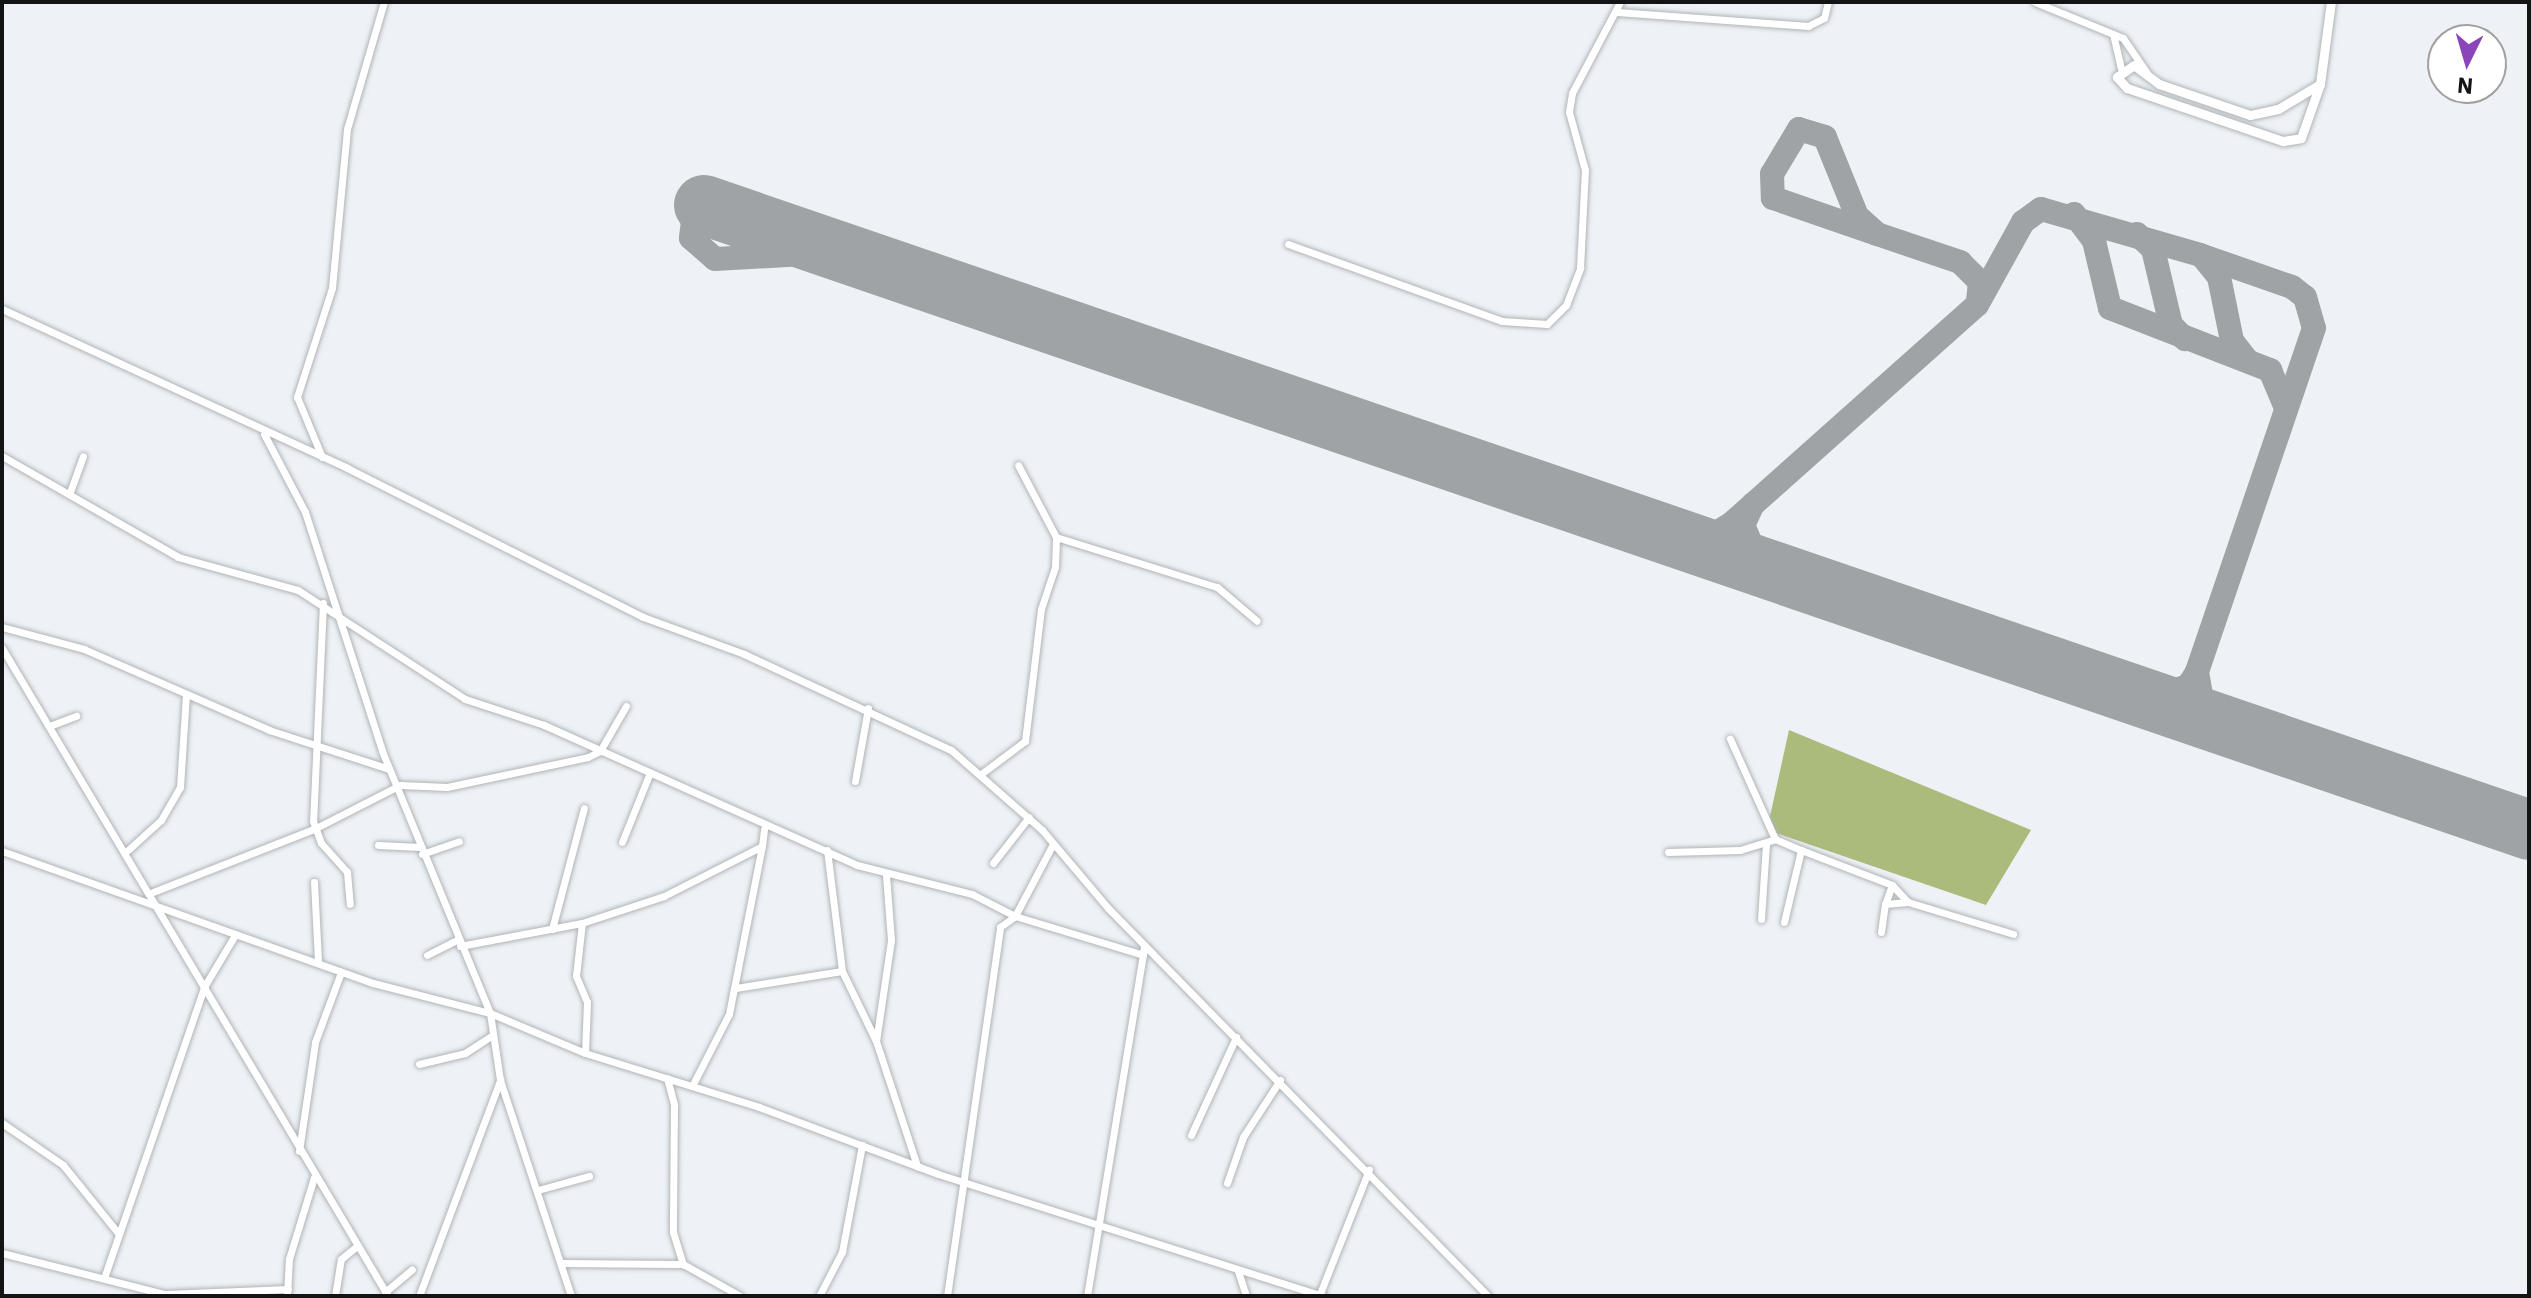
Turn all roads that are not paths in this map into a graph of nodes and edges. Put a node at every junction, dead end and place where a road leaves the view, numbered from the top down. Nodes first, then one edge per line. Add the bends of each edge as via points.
1 (384, 2) edge
2 (1620, 2) edge
3 (1671, 2) edge
4 (1828, 2) edge
5 (2035, 2) edge
6 (2331, 2) edge
7 (1617, 12) junction
8 (1666, 12) junction
9 (2113, 34) junction
10 (2121, 68) junction
11 (2147, 73) junction
12 (2320, 84) junction
13 (1288, 244) dead end
14 (2, 309) edge
15 (264, 434) junction
16 (2, 456) edge
17 (83, 456) dead end
18 (322, 457) junction
19 (1018, 465) dead end
20 (70, 492) junction
21 (1056, 537) junction
22 (323, 603) junction
23 (335, 610) junction
24 (1257, 621) dead end
25 (2, 627) edge
26 (2, 648) edge
27 (186, 694) junction
28 (626, 706) dead end
29 (868, 708) junction
30 (76, 716) dead end
31 (52, 725) junction
32 (1730, 739) dead end
33 (318, 746) junction
34 (600, 751) junction
35 (389, 769) junction
36 (981, 774) junction
37 (649, 775) junction
38 (855, 781) dead end
39 (400, 785) junction
40 (584, 808) dead end
41 (1029, 817) junction
42 (314, 829) junction
43 (764, 829) junction
44 (1775, 839) junction
45 (459, 841) dead end
46 (622, 842) dead end
47 (1053, 844) junction
48 (1766, 844) junction
49 (378, 845) dead end
50 (762, 846) junction
51 (128, 850) junction
52 (421, 850) junction
53 (827, 850) junction
54 (1801, 850) junction
55 (2, 851) edge
56 (1668, 852) dead end
57 (993, 863) dead end
58 (886, 875) junction
59 (314, 882) dead end
60 (1892, 885) junction
61 (153, 892) junction
62 (1908, 902) junction
63 (158, 903) junction
64 (350, 904) dead end
65 (1885, 904) junction
66 (1015, 916) junction
67 (1761, 919) dead end
68 (1784, 922) dead end
69 (582, 923) junction
70 (552, 929) junction
71 (1881, 932) dead end
72 (2013, 934) dead end
73 (235, 935) junction
74 (458, 943) junction
75 (1143, 950) junction
76 (427, 955) dead end
77 (318, 961) junction
78 (842, 971) junction
79 (341, 972) junction
80 (204, 987) junction
81 (736, 988) junction
82 (490, 1013) junction
83 (491, 1036) junction
84 (1236, 1037) junction
85 (876, 1041) junction
86 (585, 1053) junction
87 (419, 1064) dead end
88 (667, 1078) junction
89 (500, 1080) junction
90 (1280, 1080) junction
91 (692, 1086) junction
92 (2, 1123) edge
93 (1191, 1135) dead end
94 (862, 1145) junction
95 (299, 1151) junction
96 (917, 1166) junction
97 (1369, 1170) junction
98 (589, 1176) dead end
99 (314, 1177) junction
100 (959, 1179) junction
101 (1227, 1183) dead end
102 (538, 1190) junction
103 (1098, 1224) junction
104 (118, 1233) junction
105 (357, 1246) junction
106 (2, 1253) edge
107 (562, 1263) junction
108 (683, 1264) junction
109 (412, 1269) dead end
110 (1238, 1271) junction
111 (104, 1278) junction
112 (287, 1292) edge
113 (1479, 1292) edge
114 (386, 1294) edge
115 (169, 1295) edge
116 (335, 1296) edge
117 (419, 1296) edge
118 (571, 1296) edge
119 (740, 1296) edge
120 (819, 1296) edge
121 (947, 1296) edge
122 (1087, 1296) edge
123 (1246, 1296) edge
124 (1320, 1296) edge
125 (1488, 1296) edge

1 - 18 street via 347,129 332,288 297,397
2 - 7 street
3 - 8 street
4 - 8 street via 1824,18 1808,26
5 - 9 street
6 - 12 street
7 - 8 street
7 - 13 street via 1572,93 1569,112 1585,170 1580,268 1566,305 1547,324 1502,321
9 - 10 street
9 - 11 street
10 - 11 street
10 - 12 street via 2117,77 2127,88 2283,141 2306,135
11 - 12 street via 2250,115 2278,109
14 - 15 street
15 - 18 street
15 - 23 street via 305,512
16 - 20 street
17 - 20 street
18 - 29 street via 643,617
19 - 21 street
20 - 22 street via 178,557
21 - 24 street via 1217,587
21 - 36 street via 1025,741
22 - 23 street
22 - 33 street
23 - 34 street via 435,683
23 - 35 street
25 - 27 street via 84,649
26 - 31 street
27 - 33 street
27 - 51 street via 180,787 161,820
28 - 34 street
29 - 36 street via 951,750
29 - 38 street
30 - 31 street
31 - 51 street
32 - 44 street
33 - 35 street
33 - 42 street
34 - 37 street
34 - 39 street via 447,787
35 - 39 street
36 - 41 street
37 - 43 street
37 - 46 street
39 - 42 street
39 - 52 street
40 - 70 street
41 - 47 street
41 - 57 street via 1007,855
42 - 61 street
42 - 64 street via 347,872
43 - 50 street
43 - 53 street
44 - 48 street
44 - 54 street
45 - 52 street
47 - 66 street
47 - 75 street
48 - 56 street
48 - 67 street
49 - 52 street
50 - 69 street via 686,887
50 - 81 street
51 - 61 street
52 - 74 street
53 - 58 street
53 - 78 street
54 - 60 street
54 - 68 street
55 - 63 street
58 - 66 street via 972,894
58 - 85 street via 891,940
59 - 77 street
60 - 62 street
60 - 65 street
61 - 63 street
62 - 65 street
62 - 72 street
63 - 73 street
63 - 80 street
65 - 71 street
66 - 75 street
66 - 100 street via 995,942
69 - 70 street
69 - 86 street via 576,976 587,1002
70 - 74 street
73 - 77 street
73 - 80 street
74 - 76 street
74 - 82 street
75 - 84 street
75 - 103 street
77 - 79 street
78 - 81 street
78 - 85 street
79 - 82 street
79 - 95 street via 315,1042
80 - 95 street
80 - 104 street
81 - 91 street
82 - 83 street
82 - 86 street
83 - 87 street via 465,1053
83 - 89 street
84 - 90 street
84 - 93 street
85 - 96 street
86 - 88 street
88 - 91 street
88 - 108 street via 674,1105 673,1232
89 - 102 street
89 - 117 street
90 - 97 street
90 - 101 street via 1243,1137
91 - 94 street
92 - 104 street via 63,1165
94 - 96 street
94 - 120 street via 842,1252
95 - 99 street
96 - 100 street
97 - 113 street
97 - 124 street
98 - 102 street
99 - 105 street
99 - 112 street via 289,1259
100 - 103 street
100 - 121 street
102 - 107 street
103 - 110 street
103 - 122 street
104 - 111 street
105 - 114 street
105 - 116 street via 341,1259
106 - 111 street
107 - 108 street
107 - 118 street
108 - 119 street
109 - 114 street
110 - 123 street
110 - 124 street
111 - 115 street
112 - 115 street
113 - 125 street

